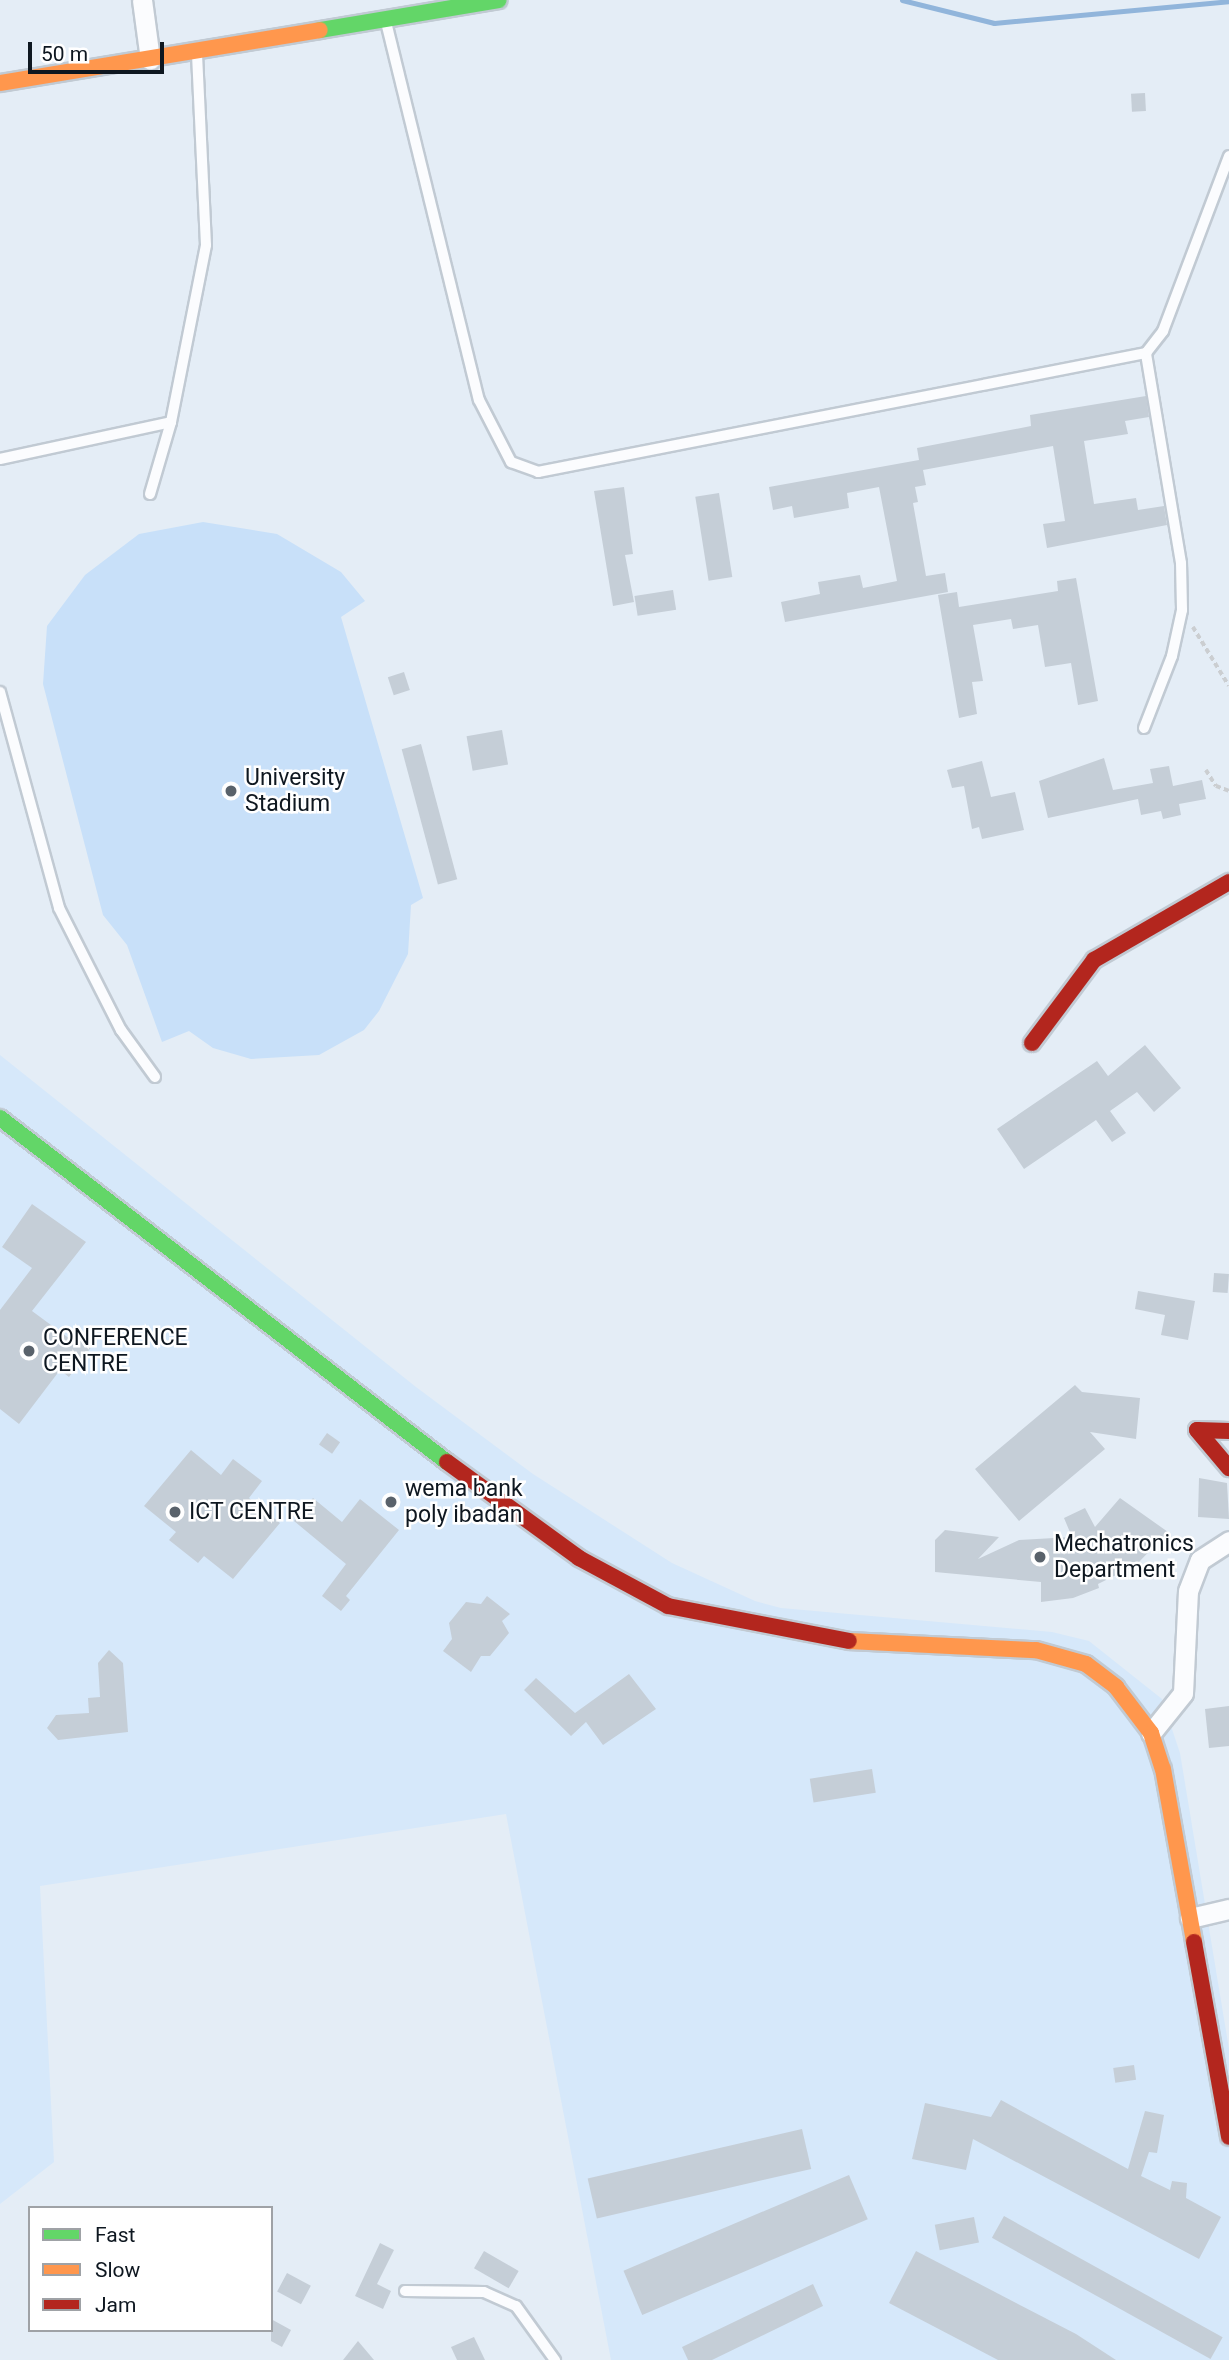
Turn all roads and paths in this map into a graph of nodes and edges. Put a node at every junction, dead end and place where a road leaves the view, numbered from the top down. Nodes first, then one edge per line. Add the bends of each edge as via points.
1 (142, 0) edge
2 (499, 0) edge
3 (385, 19) junction
4 (197, 51) junction
5 (150, 59) junction
6 (0, 83) edge
7 (1229, 156) edge
8 (1146, 353) junction
9 (171, 422) junction
10 (0, 459) edge
11 (150, 494) dead end
12 (1182, 610) junction
13 (1229, 685) edge
14 (0, 692) edge
15 (1144, 728) dead end
16 (1206, 770) dead end
17 (1229, 790) edge
18 (1229, 882) edge
19 (1032, 1043) dead end
20 (155, 1077) dead end
21 (0, 1118) edge
22 (1229, 1431) edge
23 (1229, 1468) edge
24 (1229, 1542) edge
25 (1151, 1733) junction
26 (1229, 1909) edge
27 (1190, 1918) junction
28 (1229, 2137) edge
29 (405, 2291) dead end
30 (555, 2360) edge

1 - 5 street
2 - 3 street
3 - 4 street
3 - 8 lane via 479,400 511,462 538,472
4 - 5 street
4 - 9 lane via 206,245
5 - 6 street
7 - 8 lane via 1163,331
8 - 12 lane via 1181,563
9 - 10 lane
9 - 11 lane
12 - 13 path
12 - 15 lane via 1172,656
14 - 20 lane via 59,908 121,1030
16 - 17 path via 1216,786
18 - 19 street via 1094,960
21 - 25 street via 329,1376 504,1504 579,1558 668,1606 766,1628 871,1644 1036,1650 1086,1664 1116,1687
22 - 23 street via 1197,1430
24 - 25 street via 1200,1560 1188,1591 1183,1693
25 - 27 street via 1175,1828
26 - 27 street
27 - 28 street
29 - 30 lane via 484,2292 516,2306

